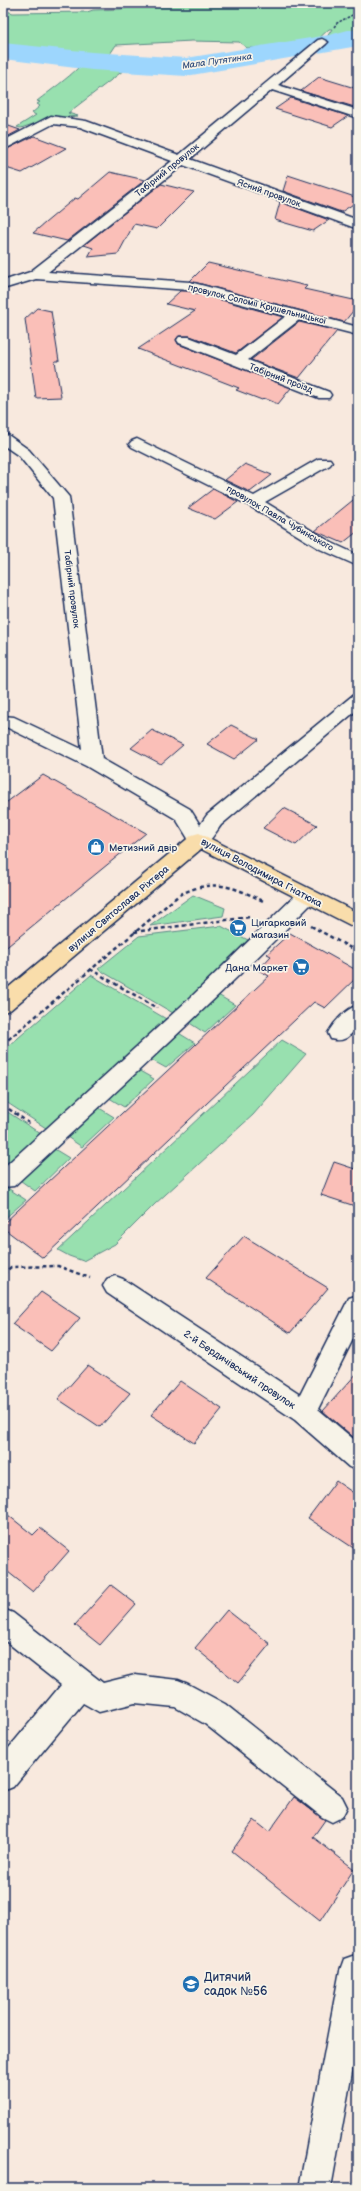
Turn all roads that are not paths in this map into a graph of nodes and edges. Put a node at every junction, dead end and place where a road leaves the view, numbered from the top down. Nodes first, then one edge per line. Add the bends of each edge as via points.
1 (322, 42) dead end
2 (270, 86) junction
3 (358, 114) edge
4 (3, 146) edge
5 (180, 160) junction
6 (358, 226) edge
7 (35, 275) junction
8 (3, 284) edge
9 (297, 314) junction
10 (358, 331) edge
11 (184, 340) dead end
12 (238, 362) junction
13 (324, 395) dead end
14 (3, 438) edge
15 (137, 444) dead end
16 (324, 462) dead end
17 (254, 502) junction
18 (358, 561) edge
19 (358, 700) edge
20 (3, 722) edge
21 (93, 762) junction
22 (199, 840) junction
23 (308, 896) junction
24 (358, 922) edge
25 (3, 1004) edge
26 (358, 1013) edge
27 (339, 1033) dead end
28 (3, 1177) edge
29 (115, 1286) road end
30 (358, 1305) edge
31 (304, 1412) junction
32 (358, 1460) edge
33 (3, 1622) edge
34 (80, 1684) junction
35 (3, 1777) edge
36 (332, 1807) dead end
37 (358, 1969) edge
38 (315, 2188) edge

1 - 2 street, Табірний провулок
2 - 3 street
2 - 5 street, Табірний провулок
4 - 5 street, Ясний провулок via 51,120 82,124
5 - 6 street, Ясний провулок
5 - 7 street, Табірний провулок
7 - 8 street, Табірний провулок
7 - 9 street, провулок Соломії Крушельницької via 190,286
9 - 10 street, провулок Соломії Крушельницької
9 - 12 street, Табірний проїзд
11 - 12 street, Табірний проїзд
12 - 13 street, Табірний проїзд
14 - 21 street, Табірний провулок via 24,453 61,498
15 - 17 street, провулок Павла Чубинського
16 - 17 street
17 - 18 street, провулок Павла Чубинського via 326,546
19 - 22 street, вулиця Святослава Ріхтера via 214,820
20 - 21 street, вулиця Володимира Гнатюка via 8,721
21 - 22 street, вулиця Володимира Гнатюка via 183,814
22 - 23 main road, вулиця Володимира Гнатюка
22 - 25 main road, вулиця Святослава Ріхтера
23 - 24 main road, вулиця Володимира Гнатюка
23 - 28 street via 287,913 254,950 178,1021 6,1179
26 - 27 street
29 - 31 street, 2-й Бердичівський провулок
30 - 31 street
31 - 32 street, 2-й Бердичівський провулок
33 - 34 street
34 - 35 street
34 - 36 street via 99,1698 135,1688 178,1694 215,1714
37 - 38 street via 355,1970

